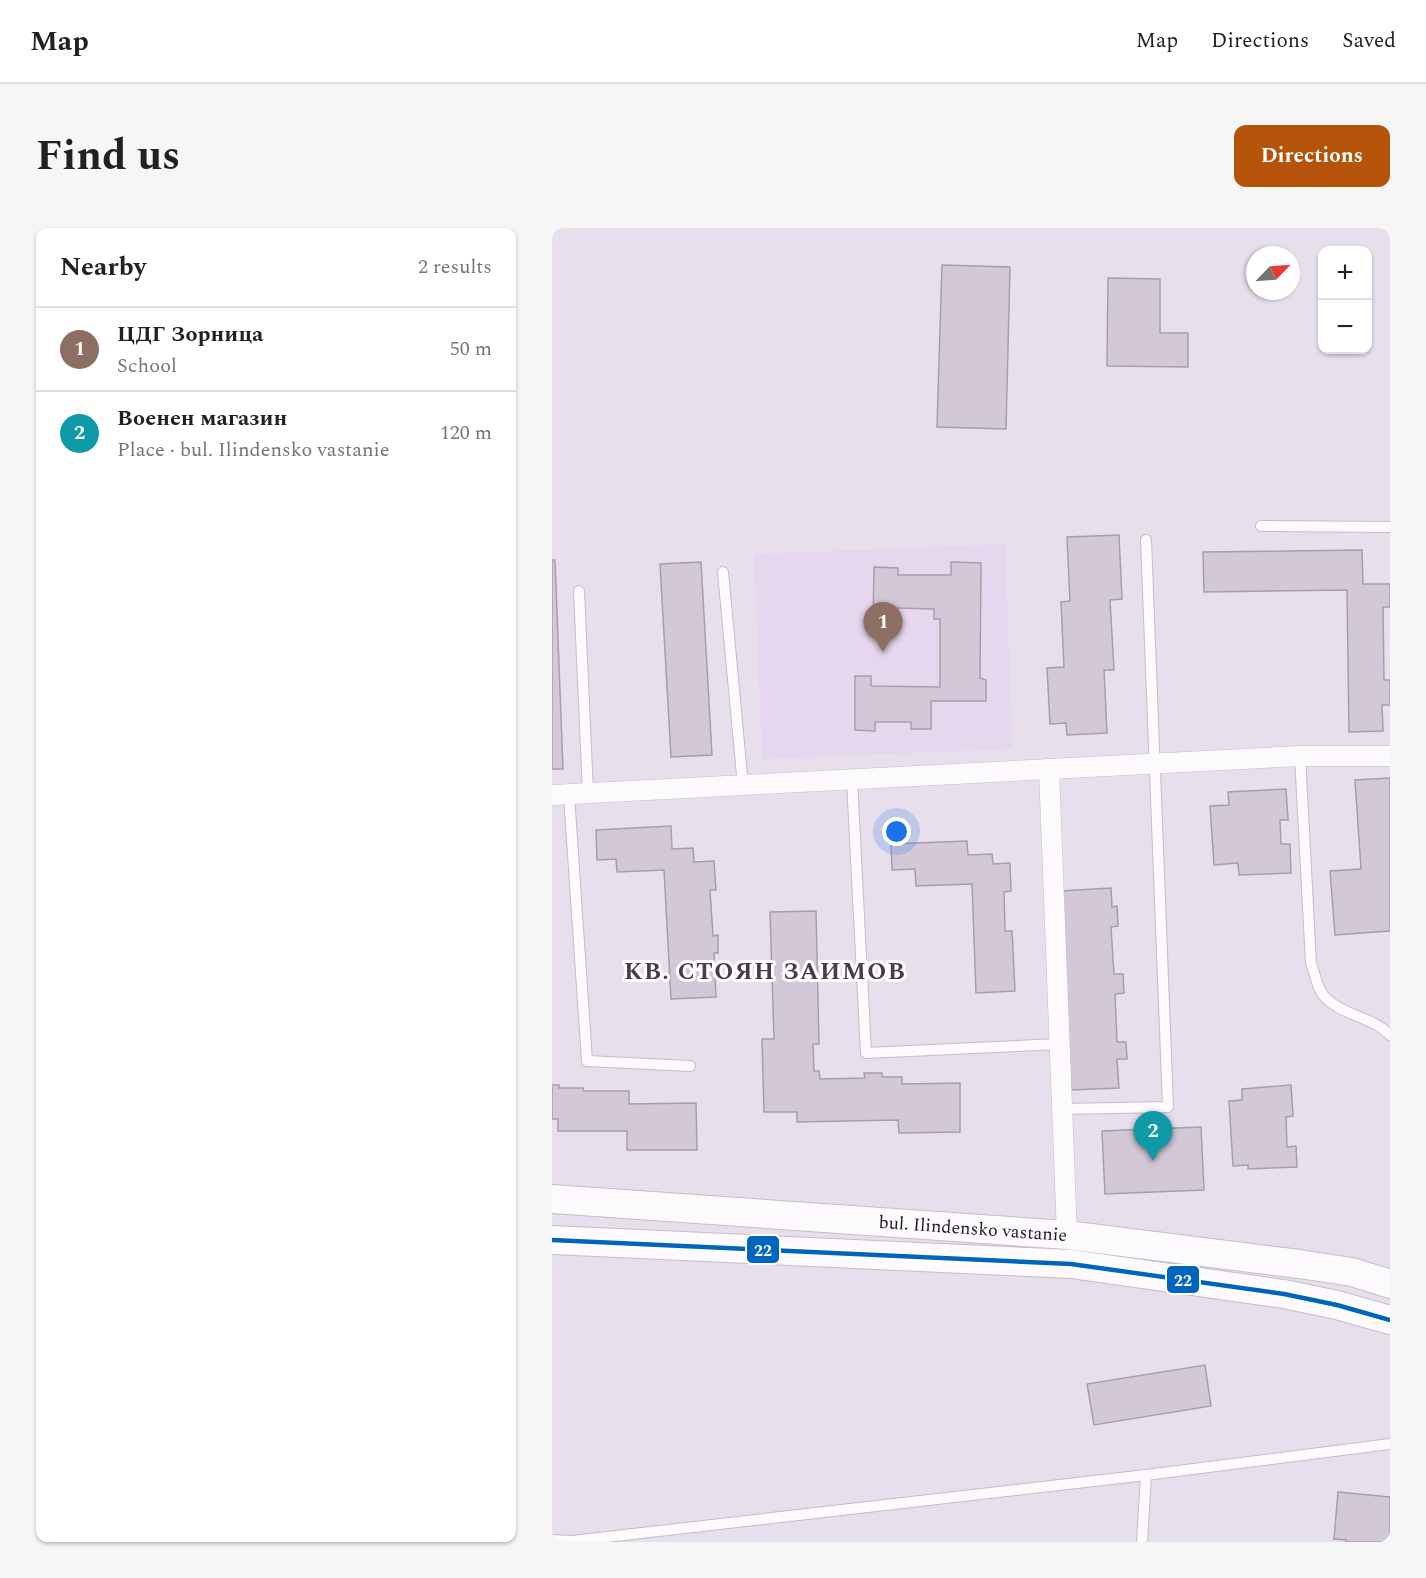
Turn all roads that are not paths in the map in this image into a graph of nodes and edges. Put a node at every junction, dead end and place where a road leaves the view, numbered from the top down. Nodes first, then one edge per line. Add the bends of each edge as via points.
1 (1261, 526) dead end
2 (1390, 527) edge
3 (1146, 540) dead end
4 (723, 572) dead end
5 (579, 591) dead end
6 (1300, 756) junction
7 (1390, 756) edge
8 (1154, 764) junction
9 (1049, 769) junction
10 (852, 780) junction
11 (743, 786) junction
12 (570, 795) edge
13 (1390, 1035) edge
14 (1059, 1044) junction
15 (690, 1066) dead end
16 (1061, 1109) junction
17 (552, 1199) edge
18 (1067, 1235) junction
19 (552, 1240) edge
20 (1390, 1284) edge
21 (1390, 1320) edge
22 (1390, 1444) edge
23 (1146, 1475) junction
24 (552, 1540) edge
25 (572, 1541) edge
26 (1142, 1542) edge

1 - 2 lane
3 - 8 lane
4 - 11 lane
5 - 12 lane
6 - 7 street
6 - 8 street
6 - 13 lane via 1311,963 1320,990 1339,1009
8 - 9 street
8 - 16 lane via 1168,1107
9 - 10 street
9 - 14 street
10 - 11 street
10 - 14 lane via 866,1053
11 - 12 street
12 - 15 lane via 587,1061
14 - 16 street
16 - 18 street
17 - 18 main road, bul. Ilindensko vastanie
18 - 20 main road, bul. Ilindensko vastanie via 1352,1272
19 - 21 main road, bul. Ilindensko vastanie via 1071,1264 1284,1294
22 - 23 lane
23 - 25 lane
23 - 26 lane
24 - 25 lane

